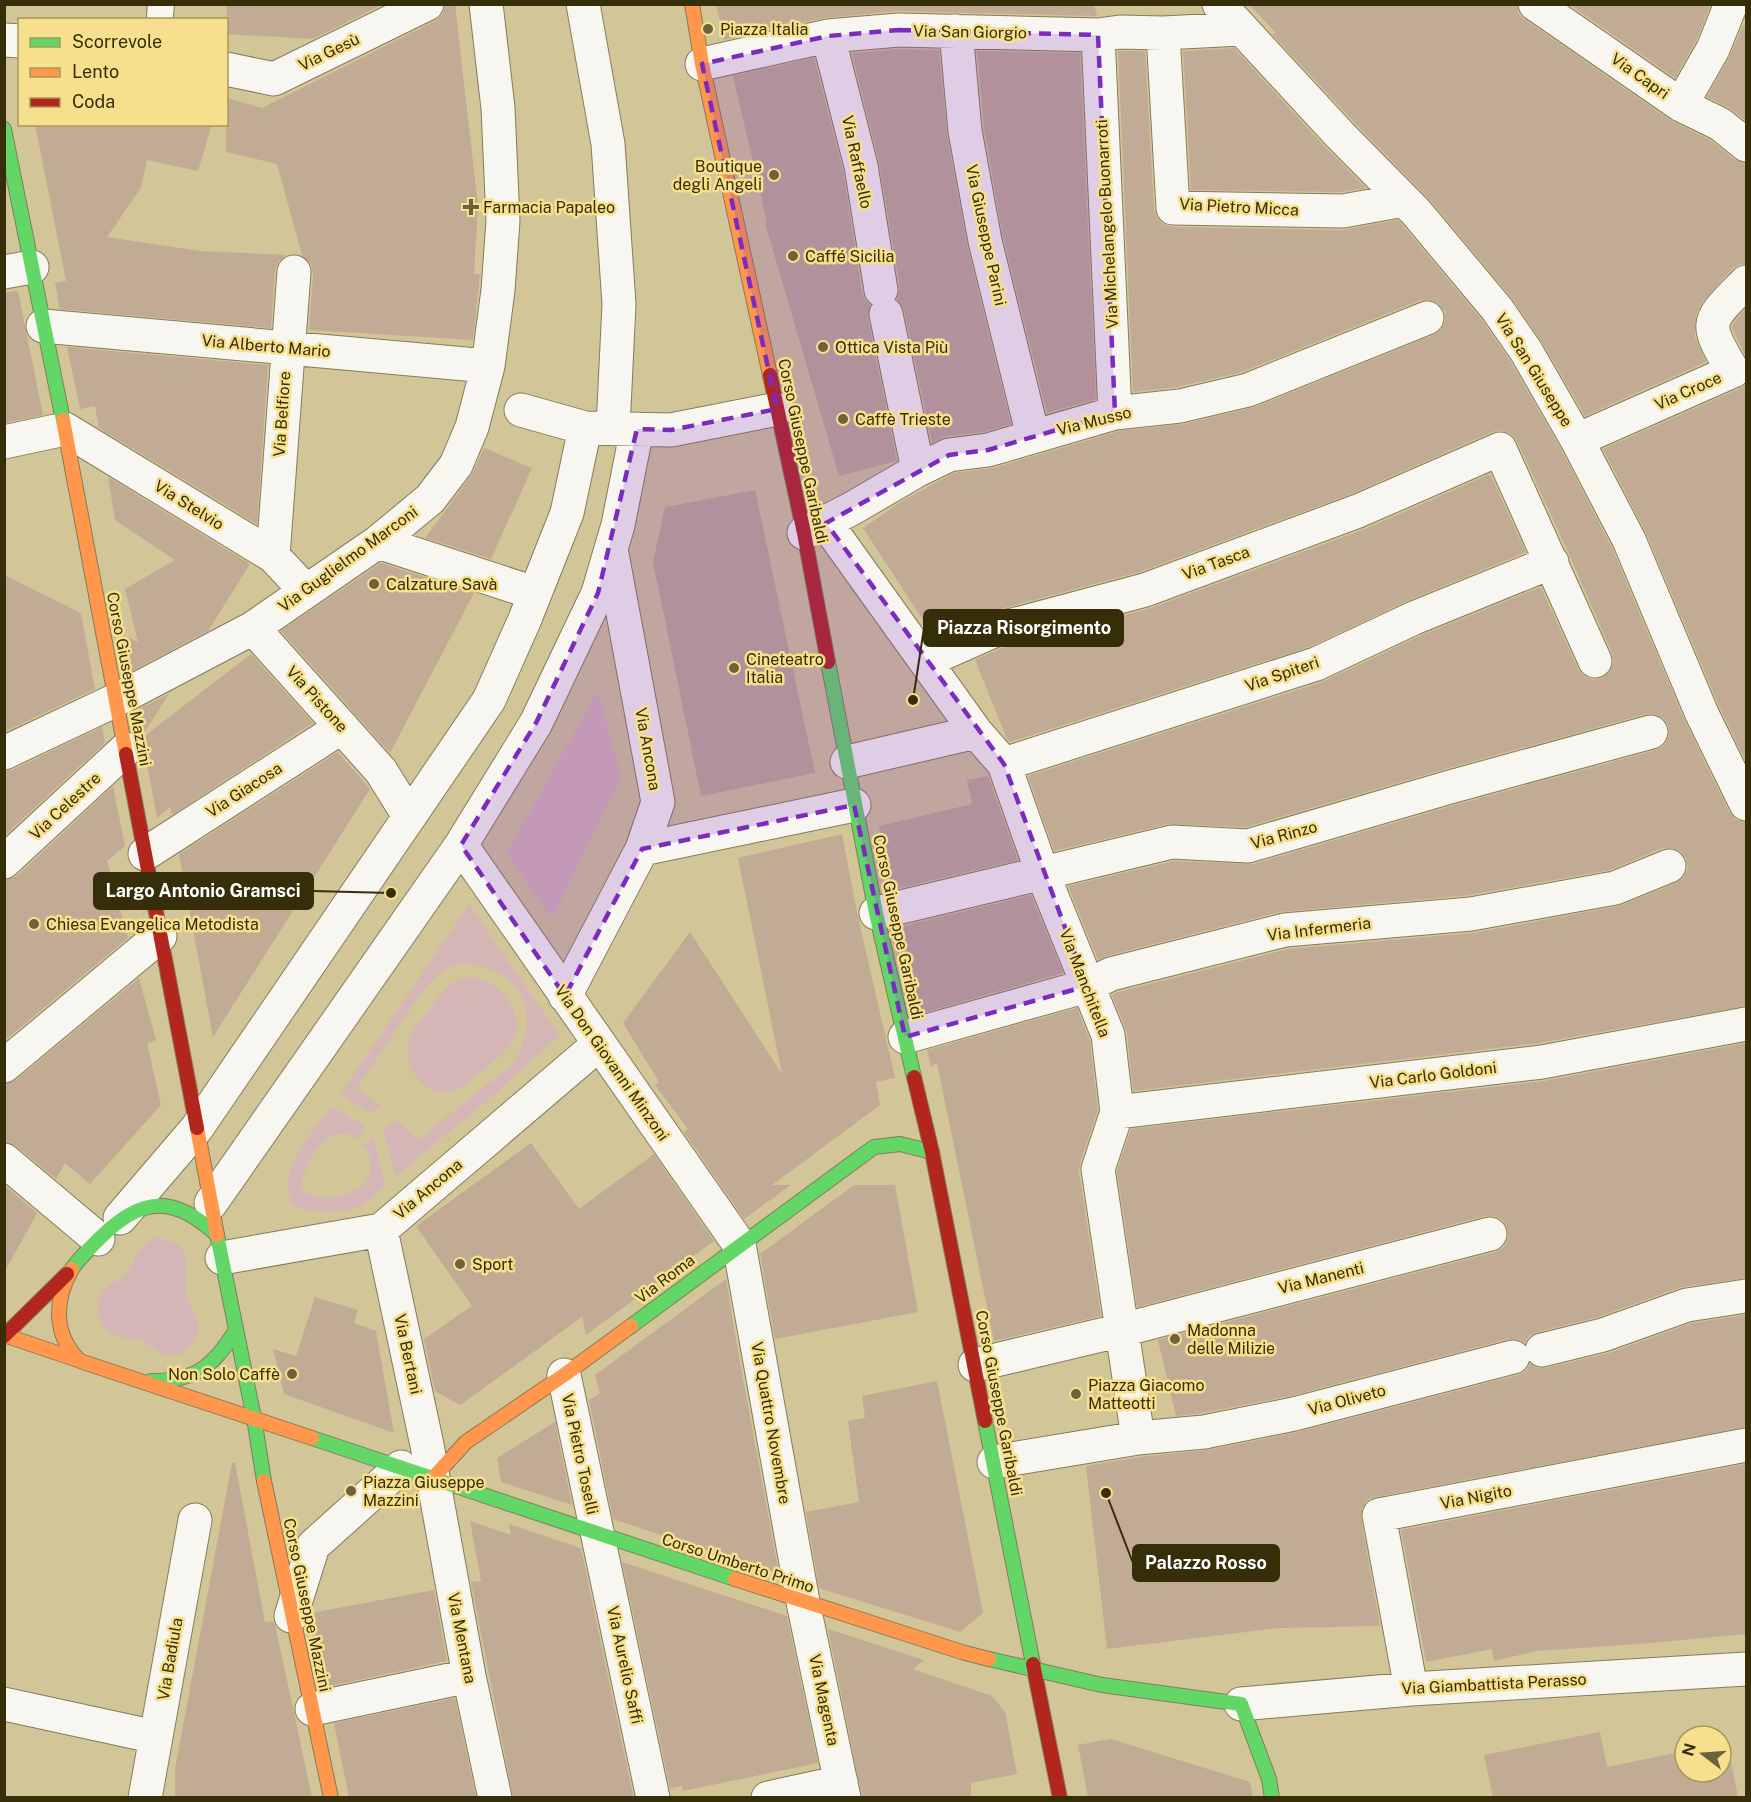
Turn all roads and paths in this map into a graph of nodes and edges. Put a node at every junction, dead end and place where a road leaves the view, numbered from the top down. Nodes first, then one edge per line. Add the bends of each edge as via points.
1 (427, 4) edge
2 (486, 4) edge
3 (583, 4) edge
4 (692, 4) edge
5 (1219, 4) edge
6 (1535, 4) edge
7 (1731, 4) edge
8 (897, 17) edge
9 (1110, 24) edge
10 (1241, 29) junction
11 (956, 31) junction
12 (1163, 33) junction
13 (828, 36) junction
14 (702, 64) junction
15 (228, 69) edge
16 (1681, 105) junction
17 (4, 129) edge
18 (1746, 145) edge
19 (1404, 200) junction
20 (18, 270) edge
21 (294, 272) dead end
22 (1746, 282) edge
23 (1427, 318) dead end
24 (43, 326) junction
25 (287, 348) junction
26 (488, 366) junction
27 (777, 409) junction
28 (521, 411) dead end
29 (1115, 413) junction
30 (612, 428) junction
31 (65, 429) junction
32 (1033, 436) junction
33 (1577, 440) junction
34 (4, 442) edge
35 (918, 470) junction
36 (815, 528) junction
37 (378, 542) junction
38 (611, 549) junction
39 (273, 556) junction
40 (1552, 562) junction
41 (305, 590) junction
42 (534, 593) junction
43 (253, 628) junction
44 (926, 661) junction
45 (1595, 661) dead end
46 (116, 700) junction
47 (342, 727) junction
48 (976, 732) junction
49 (1651, 732) dead end
50 (126, 749) junction
51 (4, 753) edge
52 (847, 762) junction
53 (1004, 764) junction
54 (1746, 804) edge
55 (854, 805) junction
56 (409, 816) junction
57 (461, 845) junction
58 (642, 849) junction
59 (145, 854) junction
60 (4, 862) edge
61 (1669, 866) dead end
62 (1042, 872) junction
63 (876, 913) junction
64 (160, 936) junction
65 (1087, 986) junction
66 (565, 996) junction
67 (1746, 1024) edge
68 (904, 1037) junction
69 (598, 1044) junction
70 (4, 1066) edge
71 (1117, 1112) junction
72 (197, 1128) junction
73 (932, 1152) junction
74 (4, 1160) edge
75 (211, 1203) junction
76 (109, 1228) junction
77 (381, 1230) junction
78 (1490, 1234) dead end
79 (739, 1244) junction
80 (220, 1247) junction
81 (70, 1270) junction
82 (1746, 1296) edge
83 (1131, 1322) junction
84 (236, 1330) junction
85 (5, 1336) edge
86 (81, 1361) junction
87 (975, 1365) junction
88 (564, 1375) junction
89 (140, 1380) junction
90 (254, 1418) junction
91 (1138, 1438) junction
92 (1746, 1445) edge
93 (994, 1462) junction
94 (401, 1467) junction
95 (433, 1478) junction
96 (195, 1520) dead end
97 (597, 1533) junction
98 (803, 1602) junction
99 (291, 1616) junction
100 (1746, 1669) edge
101 (1035, 1670) junction
102 (469, 1676) junction
103 (1411, 1689) junction
104 (4, 1704) edge
105 (1241, 1704) junction
106 (312, 1709) junction
107 (156, 1737) junction
108 (842, 1790) edge
109 (145, 1797) edge
110 (331, 1797) edge
111 (495, 1797) edge
112 (653, 1797) edge
113 (768, 1797) edge
114 (1060, 1797) edge
115 (1272, 1797) edge

1 - 15 street, Via Gesù via 274,79
2 - 26 street, Via Guglielmo Marconi via 498,108 503,221
3 - 30 street via 608,144 618,293
4 - 14 street
5 - 10 street, Via San Giuseppe
6 - 16 street, Via Capri
7 - 16 street via 1713,49
8 - 11 street, Via San Giorgio
8 - 13 street, Via San Giorgio
9 - 11 street, Via San Giorgio
9 - 12 street, Via San Giorgio
9 - 29 street, Via Michelangelo Buonarroti
10 - 12 street, Via San Giorgio
10 - 19 street, Via San Giuseppe
11 - 32 street, Via Giuseppe Parini via 965,131 985,241
12 - 19 street, Via Pietro Micca via 1173,208 1343,211
13 - 14 street, Via San Giorgio
13 - 35 street, Via Raffaello via 861,166
14 - 27 street, Corso Giuseppe Garibaldi
16 - 18 street, Via Capri via 1720,124
17 - 20 street, Corso Giuseppe Mazzini
19 - 33 street, Via San Giuseppe via 1505,304 1526,351
20 - 24 street, Corso Giuseppe Mazzini
21 - 25 street, Via Belfiore
22 - 33 street, Via Croce via 1716,313 1711,329 1733,371
23 - 29 street, Via Musso via 1248,390 1180,406
24 - 25 street, Via Alberto Mario
24 - 31 street, Corso Giuseppe Mazzini
25 - 26 street, Via Alberto Mario
25 - 39 street, Via Belfiore
26 - 37 street, Via Guglielmo Marconi via 472,427 456,465 430,499
27 - 30 street via 671,430
27 - 36 street, Corso Giuseppe Garibaldi
28 - 30 street
29 - 32 street, Via Musso
30 - 38 street via 618,525
30 - 42 street via 567,513
31 - 34 street
31 - 39 street, Via Stelvio
31 - 46 street, Corso Giuseppe Mazzini
32 - 35 street, Via Musso via 988,450 949,455
33 - 54 street, Via San Giuseppe via 1629,540 1702,714
35 - 36 street, Via Musso
36 - 44 street
36 - 52 street, Corso Giuseppe Garibaldi
37 - 41 street, Via Guglielmo Marconi
37 - 42 street
38 - 57 street via 598,593 536,723
38 - 58 street, Via Ancona via 658,802
39 - 41 street, Via Stelvio
40 - 44 street, Via Tasca via 1500,449 1358,511 1145,590 998,629
40 - 45 street
40 - 53 street, Via Spiteri via 1414,618 1316,664
41 - 43 street, Via Guglielmo Marconi
42 - 56 street via 489,700
43 - 46 street, Via Guglielmo Marconi
43 - 47 street, Via Pistone
44 - 48 street
46 - 50 street, Corso Giuseppe Mazzini
46 - 51 street, Via Guglielmo Marconi
47 - 56 street, Via Pistone via 381,771
47 - 59 street, Via Giacosa
48 - 52 street
48 - 53 street
49 - 62 street, Via Rinzo via 1248,846 1172,842
50 - 59 street, Corso Giuseppe Mazzini
50 - 60 street, Via Celestre
52 - 55 street, Corso Giuseppe Garibaldi
53 - 62 street, Via Manchitella
55 - 58 street
55 - 63 street, Corso Giuseppe Garibaldi
56 - 72 street
57 - 66 street, Via Don Giovanni Minzoni
57 - 75 street
58 - 66 street, Via Ancona
59 - 64 street, Corso Giuseppe Mazzini
61 - 65 street, Via Infermeria via 1615,888 1471,914 1285,930 1111,974
62 - 63 street, Via Rinzo
62 - 65 street, Via Manchitella
63 - 68 street, Corso Giuseppe Garibaldi
64 - 70 street
64 - 72 street, Corso Giuseppe Mazzini
65 - 68 street, Via Infermeria
65 - 71 street, Via Manchitella via 1108,1035
66 - 69 street, Via Don Giovanni Minzoni
67 - 71 street, Via Carlo Goldoni via 1542,1062
68 - 73 street, Corso Giuseppe Garibaldi
69 - 77 street, Via Ancona
69 - 79 street, Via Don Giovanni Minzoni
71 - 83 street, Via Manchitella via 1098,1169
72 - 75 street, Corso Giuseppe Mazzini
72 - 76 street
73 - 79 street, Via Roma via 900,1144 874,1147
73 - 87 street, Corso Giuseppe Garibaldi
74 - 76 street via 59,1204
75 - 80 street, Corso Giuseppe Mazzini
76 - 80 street via 144,1206 167,1205 205,1221
76 - 81 street
77 - 80 street, Via Ancona
77 - 95 street, Via Bertani
78 - 83 street, Via Manenti
79 - 88 street, Via Roma
79 - 98 street, Via Quattro Novembre
80 - 84 street
81 - 85 street
81 - 86 street via 57,1306 60,1329
82 - 91 street, Via Oliveto via 1687,1305 1603,1335 1294,1414 1204,1432
83 - 87 street, Via Manenti
83 - 91 street, Via Manchitella
84 - 89 street via 222,1354 204,1369 169,1382
84 - 90 street, Corso Giuseppe Mazzini
85 - 86 street
86 - 89 street
87 - 93 street, Corso Giuseppe Garibaldi
88 - 95 street, Via Roma via 466,1442
88 - 97 street, Via Pietro Toselli
89 - 90 street, Corso Umberto Primo
90 - 94 street, Corso Umberto Primo
90 - 99 street, Corso Giuseppe Mazzini
91 - 93 street, Via Oliveto
92 - 103 street, Via Nigito via 1379,1515
93 - 101 street, Corso Giuseppe Garibaldi
94 - 95 street, Corso Umberto Primo
94 - 99 street via 313,1546
95 - 97 street, Corso Umberto Primo
95 - 102 street, Via Mentana
96 - 107 street, Via Badiula
97 - 98 street, Corso Umberto Primo
97 - 112 street, Via Aurelio Saffi
98 - 101 street, Corso Umberto Primo via 966,1653
98 - 108 street, Via Magenta
99 - 106 street, Corso Giuseppe Mazzini
100 - 103 street, Via Giambattista Perasso
101 - 105 street, Corso Umberto Primo via 1102,1685
101 - 114 street, Corso Giuseppe Garibaldi
102 - 106 street
102 - 111 street, Via Mentana
103 - 105 street, Via Giambattista Perasso
104 - 107 street
105 - 115 street
106 - 110 street, Corso Giuseppe Mazzini
107 - 109 street, Via Badiula
108 - 113 street

